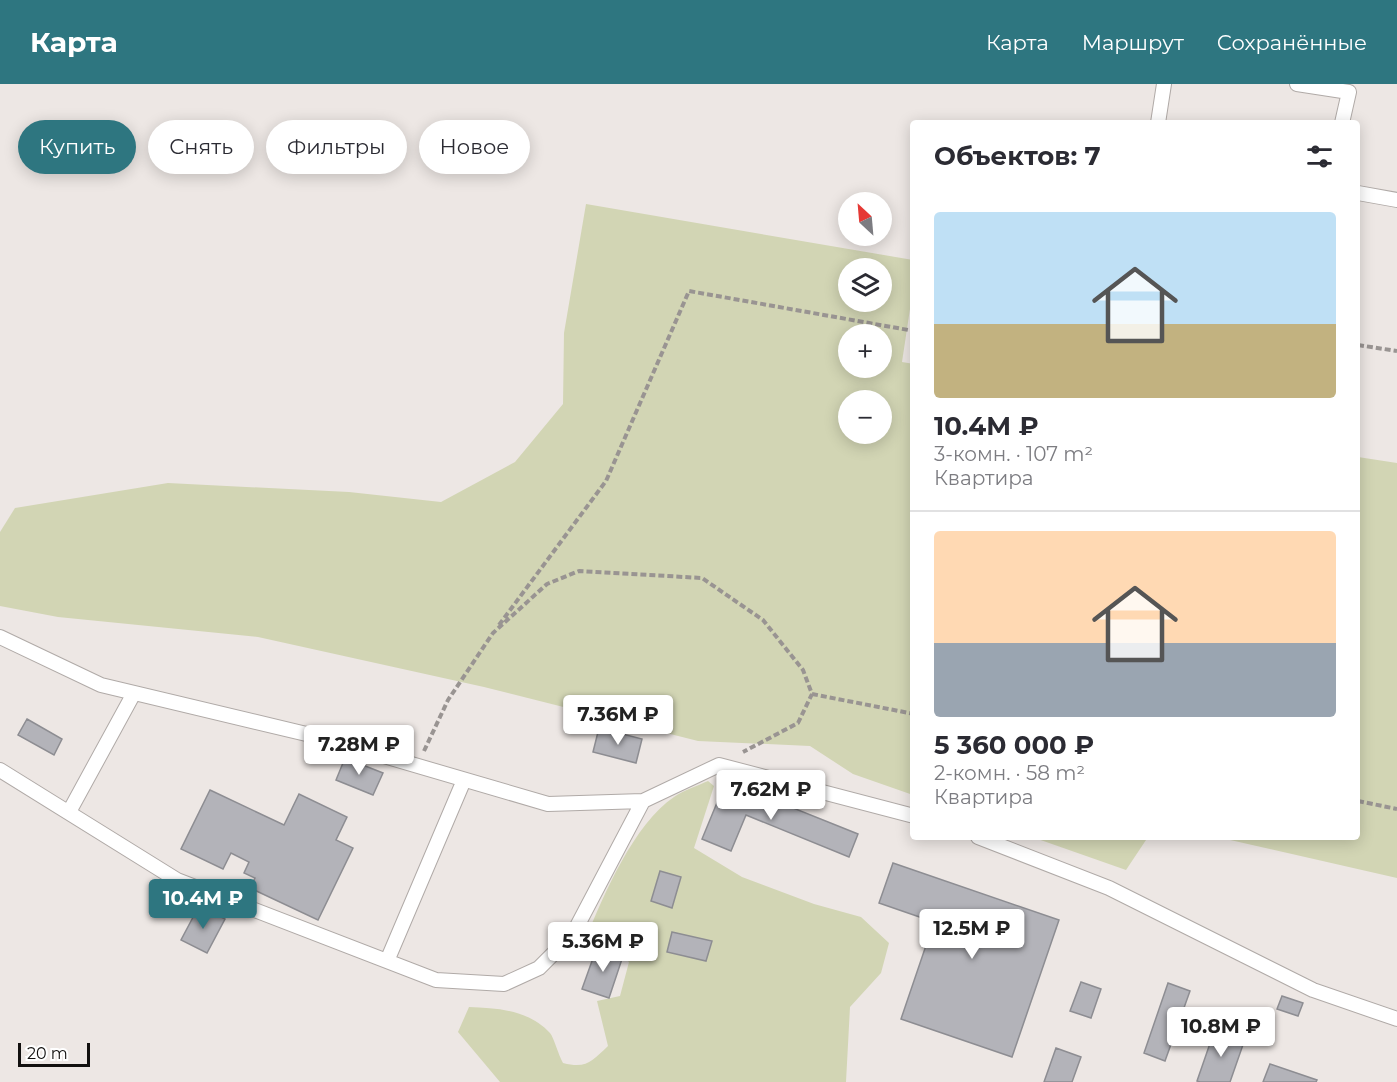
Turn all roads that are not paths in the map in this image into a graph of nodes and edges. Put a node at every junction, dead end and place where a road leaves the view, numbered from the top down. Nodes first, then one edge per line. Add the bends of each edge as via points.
1 (1164, 84) edge
2 (1297, 84) edge
3 (1350, 88) edge
4 (1158, 120) edge
5 (1343, 120) edge
6 (1360, 193) edge
7 (1397, 200) edge
8 (0, 637) edge
9 (134, 693) junction
10 (0, 770) edge
11 (464, 780) junction
12 (643, 801) junction
13 (69, 812) junction
14 (910, 815) edge
15 (986, 840) edge
16 (387, 961) junction
17 (1397, 1019) edge

1 - 4 lane
2 - 3 lane
3 - 5 lane
6 - 7 lane
8 - 9 lane via 101,685
9 - 11 lane via 319,737
9 - 13 lane
10 - 13 lane
11 - 12 lane via 548,804
11 - 16 lane
12 - 14 lane via 719,765
12 - 16 lane via 573,934 539,968 504,984 436,980
13 - 16 lane via 177,880
15 - 17 lane via 1110,888 1312,990

